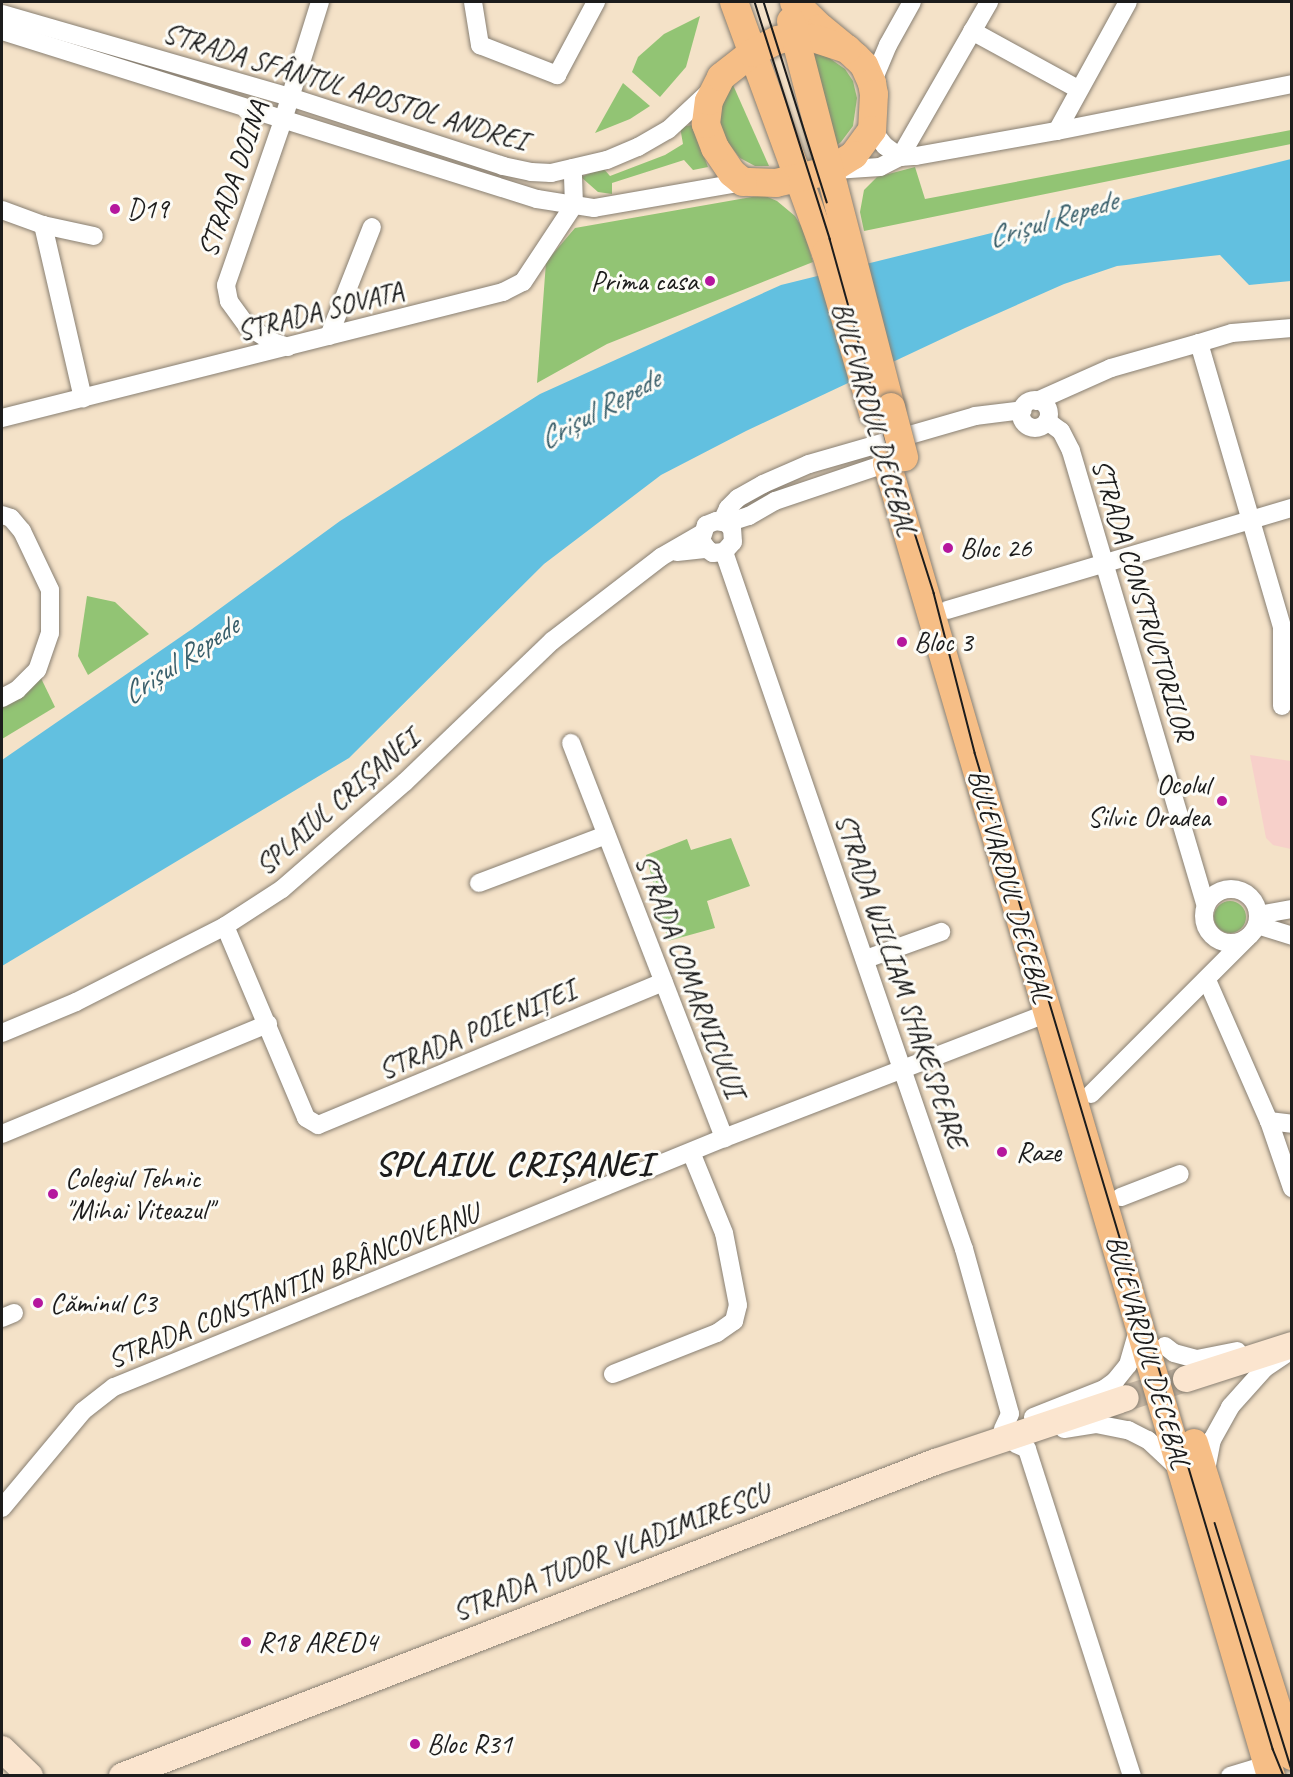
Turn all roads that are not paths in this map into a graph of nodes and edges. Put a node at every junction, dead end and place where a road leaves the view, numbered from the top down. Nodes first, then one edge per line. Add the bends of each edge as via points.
1 (320, 2) edge
2 (473, 2) edge
3 (732, 2) edge
4 (786, 2) edge
5 (794, 2) edge
6 (912, 2) edge
7 (989, 2) edge
8 (1128, 2) edge
9 (588, 4) edge
10 (2, 14) edge
11 (972, 31) junction
12 (2, 32) edge
13 (795, 36) junction
14 (848, 49) junction
15 (752, 53) junction
16 (721, 77) junction
17 (872, 83) junction
18 (1292, 84) edge
19 (1078, 89) junction
20 (290, 97) junction
21 (283, 120) junction
22 (872, 130) junction
23 (1057, 131) junction
24 (900, 156) junction
25 (573, 168) junction
26 (828, 171) junction
27 (798, 179) junction
28 (743, 182) junction
29 (574, 205) junction
30 (2, 210) edge
31 (44, 225) junction
32 (372, 227) dead end
33 (94, 236) dead end
34 (838, 249) junction
35 (1292, 327) edge
36 (329, 336) junction
37 (1199, 342) junction
38 (288, 347) junction
39 (82, 398) junction
40 (1030, 405) junction
41 (2, 418) edge
42 (896, 460) junction
43 (1292, 508) edge
44 (2, 515) edge
45 (1251, 521) junction
46 (727, 526) junction
47 (711, 545) junction
48 (1106, 565) junction
49 (947, 610) junction
50 (1287, 626) edge
51 (2, 698) edge
52 (1282, 706) dead end
53 (571, 743) dead end
54 (606, 835) junction
55 (479, 883) dead end
56 (1206, 906) junction
57 (1292, 909) edge
58 (225, 926) junction
59 (1254, 926) junction
60 (941, 932) dead end
61 (1211, 935) junction
62 (1292, 936) edge
63 (866, 959) junction
64 (1207, 980) junction
65 (664, 982) junction
66 (1048, 1013) junction
67 (268, 1024) junction
68 (2, 1033) edge
69 (903, 1070) junction
70 (1091, 1094) junction
71 (1269, 1121) junction
72 (1292, 1124) edge
73 (2, 1134) edge
74 (724, 1138) junction
75 (691, 1152) junction
76 (1180, 1174) dead end
77 (1292, 1188) edge
78 (1121, 1197) junction
79 (1139, 1323) junction
80 (1292, 1339) edge
81 (1292, 1345) edge
82 (1165, 1346) junction
83 (1292, 1351) edge
84 (613, 1374) dead end
85 (1186, 1380) tunnel mouth
86 (1126, 1398) tunnel mouth
87 (1016, 1416) junction
88 (993, 1437) junction
89 (1016, 1444) junction
90 (1195, 1476) junction
91 (2, 1508) edge
92 (2, 1749) edge
93 (1282, 1758) edge
94 (2, 1771) edge
95 (8, 1776) edge
96 (30, 1776) edge
97 (40, 1776) edge
98 (44, 1776) edge
99 (122, 1776) edge
100 (1132, 1776) edge
101 (1230, 1776) edge

1 - 20 street, STRADA DOINA
2 - 9 street via 480,45 557,75
3 - 15 main road, BULEVARDUL DECEBAL
3 - 16 main road
4 - 13 main road, BULEVARDUL DECEBAL
5 - 14 main road
6 - 17 street
7 - 11 street
8 - 19 street
10 - 20 street, STRADA SFÂNTUL APOSTOL ANDREI
11 - 19 street
11 - 24 street
12 - 21 street, STRADA SFÂNTUL APOSTOL ANDREI
13 - 14 main road
13 - 15 main road
13 - 26 main road, BULEVARDUL DECEBAL
14 - 17 main road via 864,65
15 - 16 main road
15 - 27 main road, BULEVARDUL DECEBAL
16 - 25 street, STRADA SFÂNTUL APOSTOL ANDREI via 668,130 607,160
16 - 28 main road via 709,101 706,124 723,164
17 - 22 main road
18 - 23 street
19 - 23 street
20 - 21 street, STRADA DOINA
20 - 25 street, STRADA SFÂNTUL APOSTOL ANDREI via 503,166 551,172
21 - 29 street, STRADA SFÂNTUL APOSTOL ANDREI via 537,199
21 - 38 street, STRADA DOINA via 226,285 229,301 247,326
22 - 24 street
22 - 26 main road via 854,155
23 - 24 street
24 - 26 street via 880,167
25 - 29 street
26 - 27 main road
26 - 34 main road, BULEVARDUL DECEBAL
27 - 28 main road
27 - 34 main road, BULEVARDUL DECEBAL
28 - 29 street, STRADA SFÂNTUL APOSTOL ANDREI via 620,205
29 - 36 street, STRADA SOVATA via 523,282 503,292
30 - 31 street
31 - 33 street
31 - 39 street
32 - 36 street
34 - 42 main road, BULEVARDUL DECEBAL, bridge
35 - 37 street via 1232,333
36 - 38 street, STRADA SOVATA
37 - 40 street via 1111,368
37 - 45 street
38 - 39 street, STRADA SOVATA
39 - 41 street, STRADA SOVATA
40 - 46 street via 975,416 808,464 738,498 728,508
40 - 48 street, STRADA CONSTRUCTORILOR via 1024,423 1032,428 1047,421 1066,440
42 - 46 street, SPLAIUL CRIȘANEI via 775,501
42 - 49 main road, BULEVARDUL DECEBAL
42 - 66 main road, BULEVARDUL DECEBAL
43 - 45 street
44 - 51 street via 11,518 22,531 50,590 50,633 37,670 17,690
45 - 48 street
45 - 50 street
46 - 47 street, SPLAIUL CRIȘANEI via 711,522
46 - 47 street, SPLAIUL CRIȘANEI via 730,548
47 - 58 street, SPLAIUL CRIȘANEI via 669,552 552,641 405,782 282,889
47 - 63 street, STRADA WILLIAM SHAKESPEARE
48 - 49 street
48 - 56 street, STRADA CONSTRUCTORILOR
49 - 70 main road, BULEVARDUL DECEBAL
50 - 52 street
53 - 54 street, STRADA COMARNICULUI
54 - 55 street, STRADA COMARNICULUI
54 - 65 street, STRADA COMARNICULUI
56 - 59 street via 1220,892 1234,890 1253,901
56 - 61 street via 1204,921
57 - 59 street
58 - 67 street
58 - 68 street, SPLAIUL CRIȘANEI via 76,1002
59 - 61 street via 1234,943
59 - 62 street
59 - 64 street
60 - 63 street
61 - 64 street
63 - 69 street, STRADA WILLIAM SHAKESPEARE
64 - 70 street
64 - 71 street
65 - 67 street, STRADA POIENIȚEI via 318,1125 306,1118
65 - 74 street, STRADA COMARNICULUI
66 - 69 street, STRADA CONSTANTIN BRÂNCOVEANU
66 - 79 main road, BULEVARDUL DECEBAL
67 - 73 street
69 - 74 street, STRADA CONSTANTIN BRÂNCOVEANU
69 - 87 street, STRADA WILLIAM SHAKESPEARE
70 - 78 main road, BULEVARDUL DECEBAL
71 - 72 street
71 - 77 street
74 - 75 street, STRADA CONSTANTIN BRÂNCOVEANU
75 - 84 street via 724,1233 738,1305 734,1322 717,1333
75 - 91 street, STRADA CONSTANTIN BRÂNCOVEANU via 114,1388 83,1411
76 - 78 street
78 - 82 main road, BULEVARDUL DECEBAL
79 - 87 street via 1128,1365 1115,1381 1104,1389
79 - 90 main road, BULEVARDUL DECEBAL
80 - 82 street via 1203,1358 1177,1355
81 - 85 street
82 - 90 main road, BULEVARDUL DECEBAL
83 - 90 street via 1265,1368 1230,1407
86 - 88 street, STRADA TUDOR VLADIMIRESCU
87 - 88 street via 1010,1417
88 - 89 street via 996,1447
88 - 99 street, STRADA TUDOR VLADIMIRESCU
89 - 90 street via 1076,1425 1111,1426 1145,1438
89 - 100 street via 1027,1449
90 - 93 main road, BULEVARDUL DECEBAL
92 - 96 street
93 - 101 street
94 - 95 street
97 - 98 street

